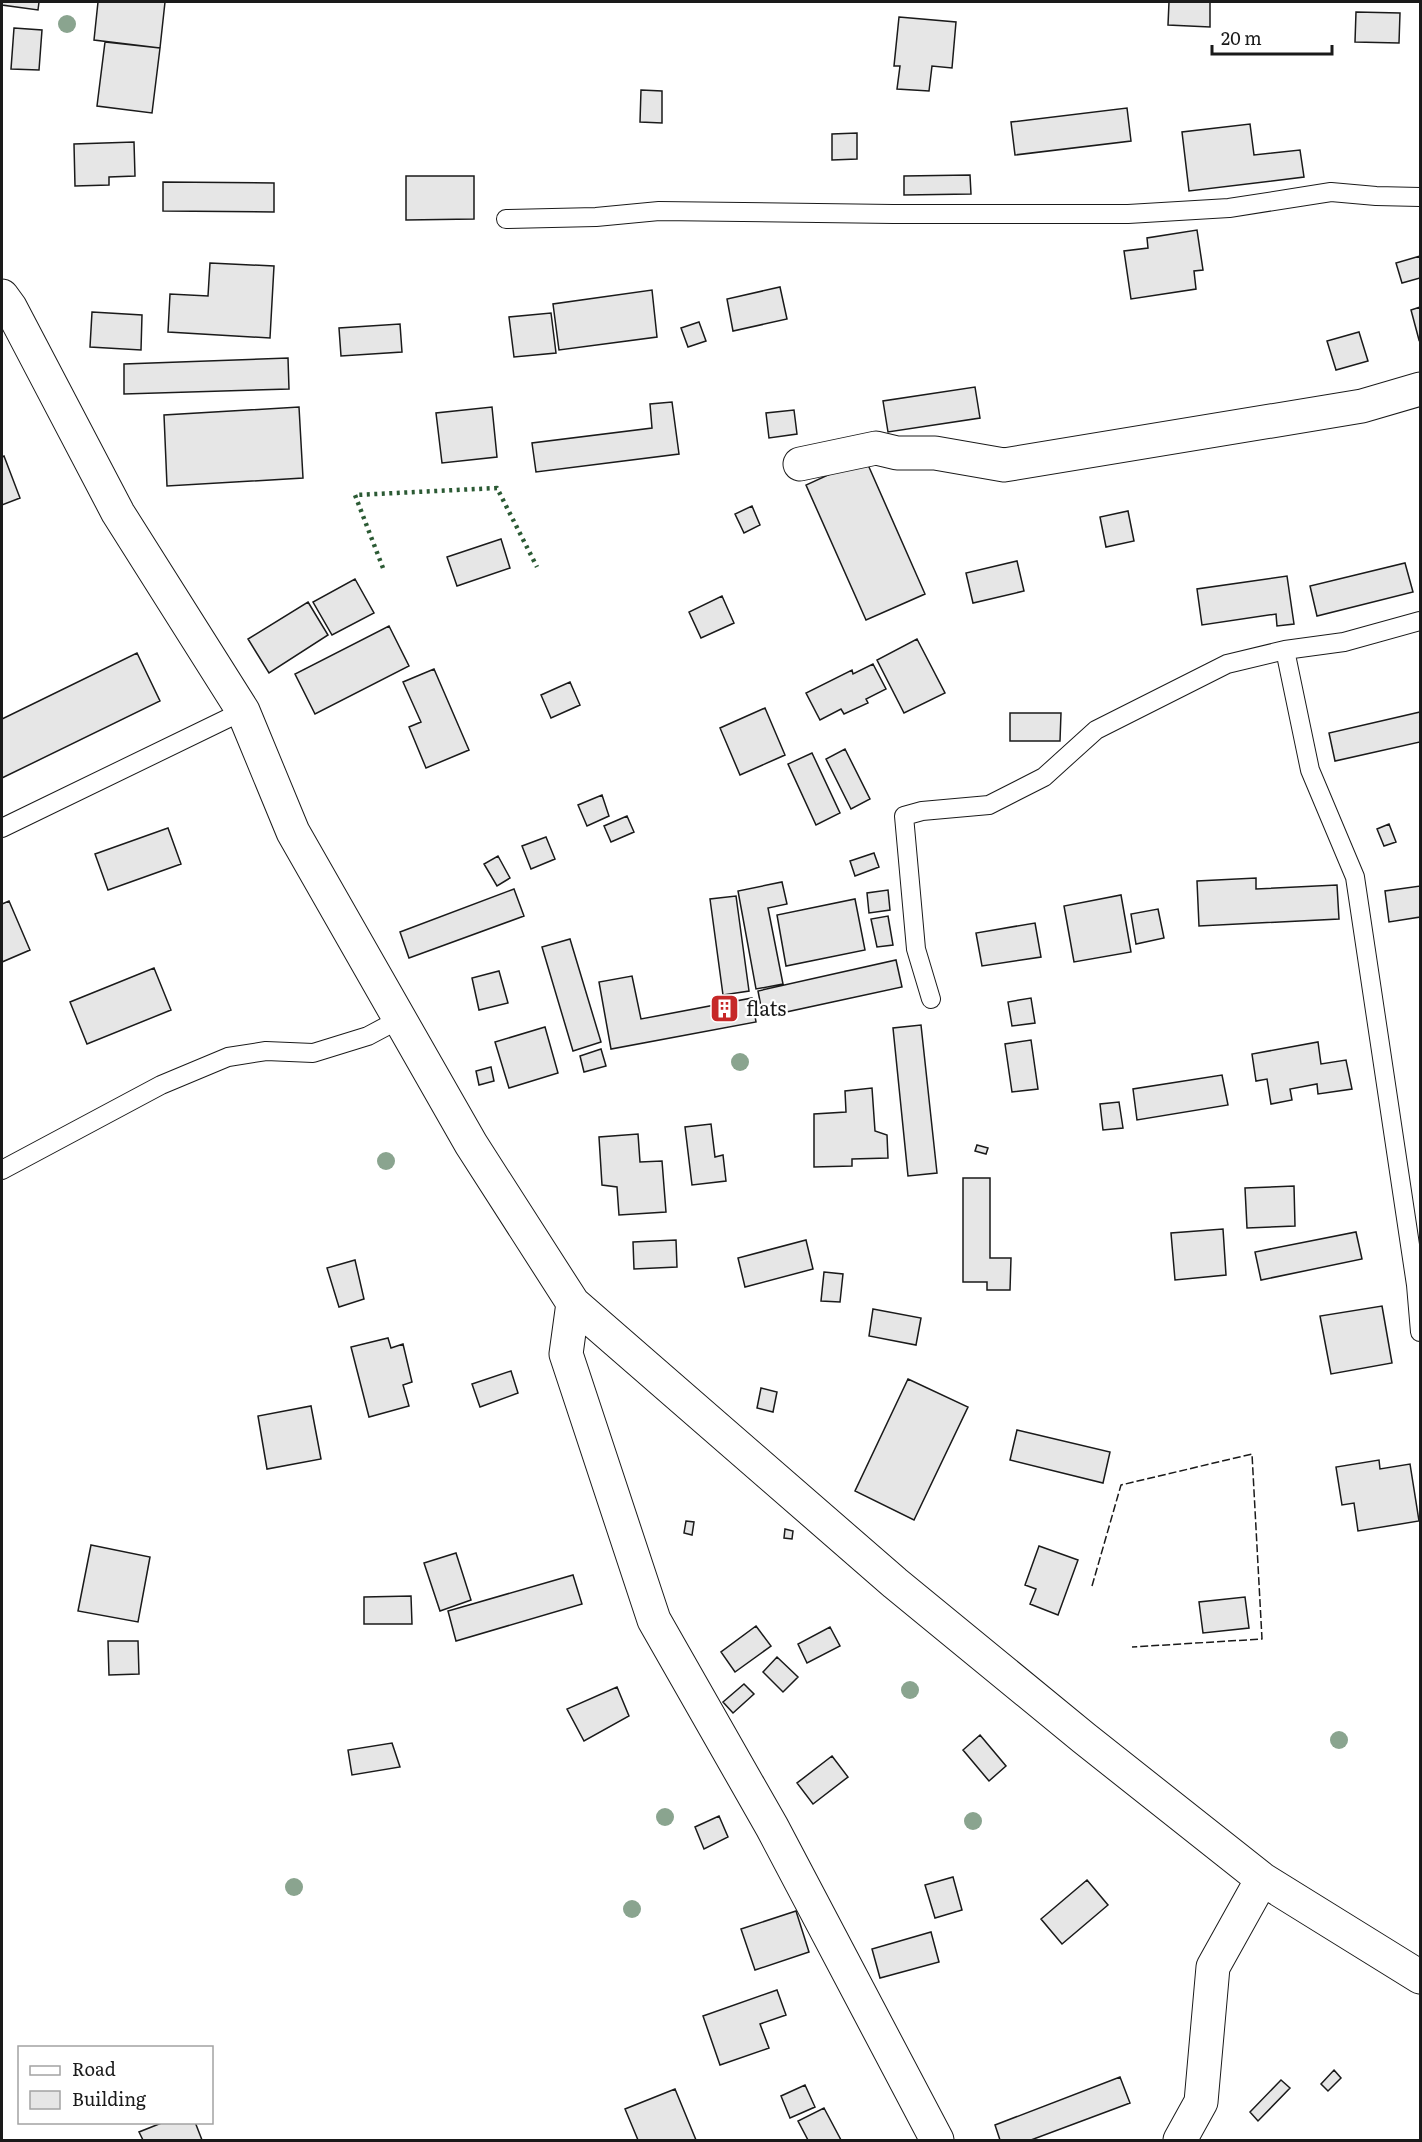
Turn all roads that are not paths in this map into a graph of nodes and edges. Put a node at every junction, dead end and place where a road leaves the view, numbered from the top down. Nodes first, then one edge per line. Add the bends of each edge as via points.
1 (1420, 197) edge
2 (506, 219) dead end
3 (2, 296) edge
4 (1420, 389) edge
5 (800, 464) dead end
6 (1420, 621) edge
7 (1285, 650) junction
8 (243, 711) junction
9 (2, 828) edge
10 (931, 999) dead end
11 (400, 1019) junction
12 (2, 1170) edge
13 (573, 1302) junction
14 (1420, 1332) edge
15 (1262, 1879) junction
16 (1420, 1977) edge
17 (937, 2140) edge
18 (1180, 2140) edge

1 - 2 lane via 1331,192 1229,208 1128,214 659,211
3 - 8 street via 118,513
4 - 5 street via 1362,406 1004,465 876,448
6 - 7 lane via 1344,642
7 - 10 lane via 1227,664 1096,730 1044,777 989,805 904,816 916,948
7 - 14 lane via 1310,771 1355,877
8 - 9 lane
8 - 11 street via 293,832
11 - 12 lane via 368,1036 314,1053 266,1051 228,1057 161,1084
11 - 13 street via 471,1144
13 - 15 street via 895,1584
13 - 17 street via 566,1354 654,1620 772,1827
15 - 16 street
15 - 18 street via 1213,1967 1201,2102

